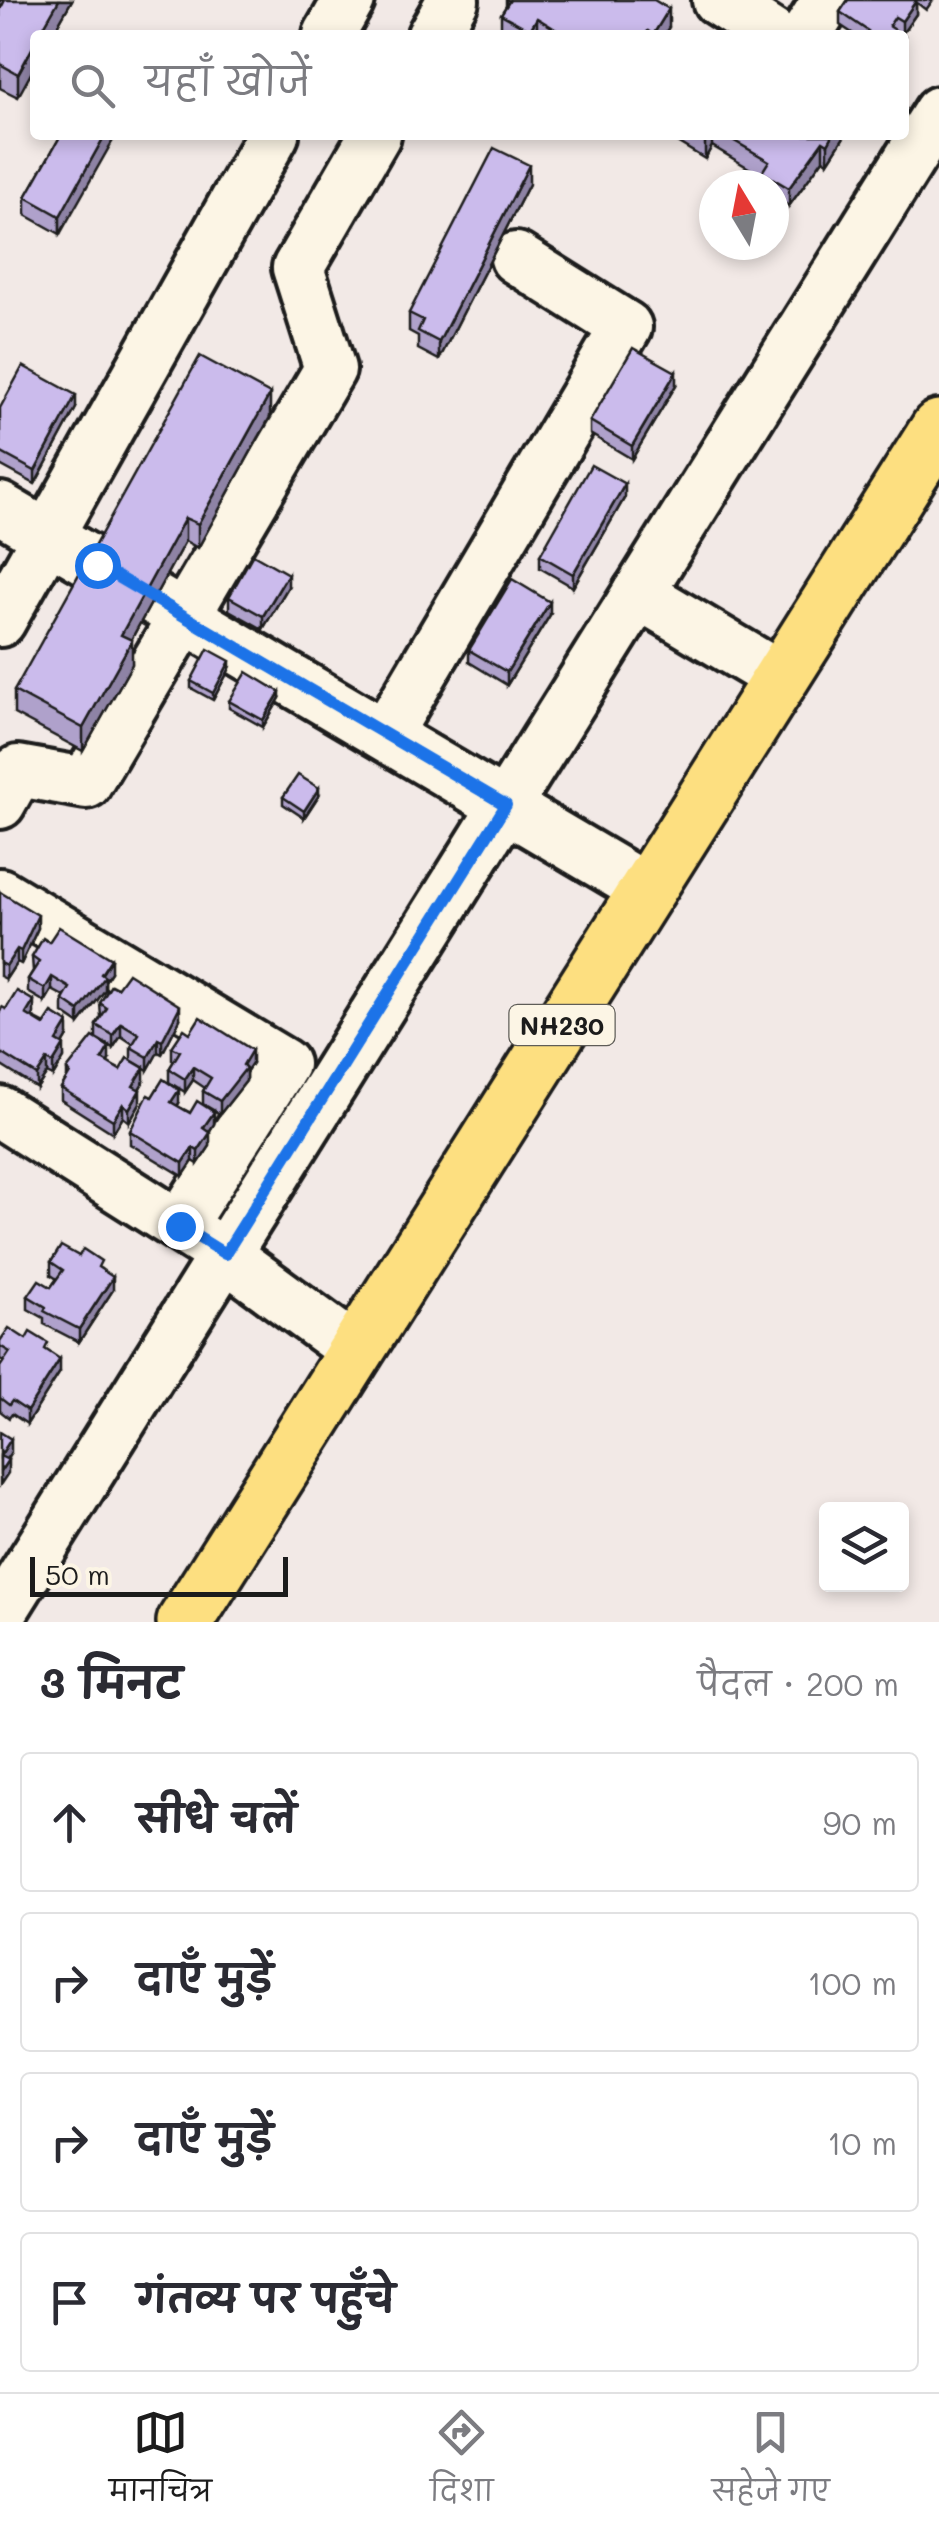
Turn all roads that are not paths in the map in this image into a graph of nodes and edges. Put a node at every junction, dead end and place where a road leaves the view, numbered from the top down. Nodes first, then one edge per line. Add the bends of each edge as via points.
1 (348, 0) edge
2 (453, 0) edge
3 (718, 0) edge
4 (828, 0) edge
5 (332, 30) edge
6 (436, 30) edge
7 (764, 30) edge
8 (809, 30) edge
9 (939, 112) edge
10 (270, 140) edge
11 (372, 140) edge
12 (516, 258) dead end
13 (939, 428) edge
14 (0, 508) edge
15 (48, 536) junction
16 (638, 593) junction
17 (184, 616) junction
18 (0, 621) edge
19 (781, 678) junction
20 (386, 734) junction
21 (0, 803) edge
22 (506, 805) junction
23 (647, 890) junction
24 (0, 894) edge
25 (0, 1112) edge
26 (180, 1226) junction
27 (225, 1254) junction
28 (356, 1351) junction
29 (0, 1614) edge
30 (184, 1622) edge

1 - 5 street
2 - 6 street
3 - 7 street
4 - 8 street
9 - 16 street
10 - 15 street
11 - 17 street via 298,268 330,369
12 - 20 street via 626,327
13 - 19 highway, NH230
14 - 15 street
15 - 17 street
15 - 18 street
16 - 19 street
16 - 22 street
17 - 20 street
17 - 21 street via 86,783 18,771
19 - 23 highway, NH230
20 - 22 street
22 - 23 street
22 - 27 street
23 - 28 highway, NH230
24 - 26 street via 283,1064
25 - 26 street
26 - 27 street
27 - 28 street
27 - 29 street
28 - 30 highway, NH230

